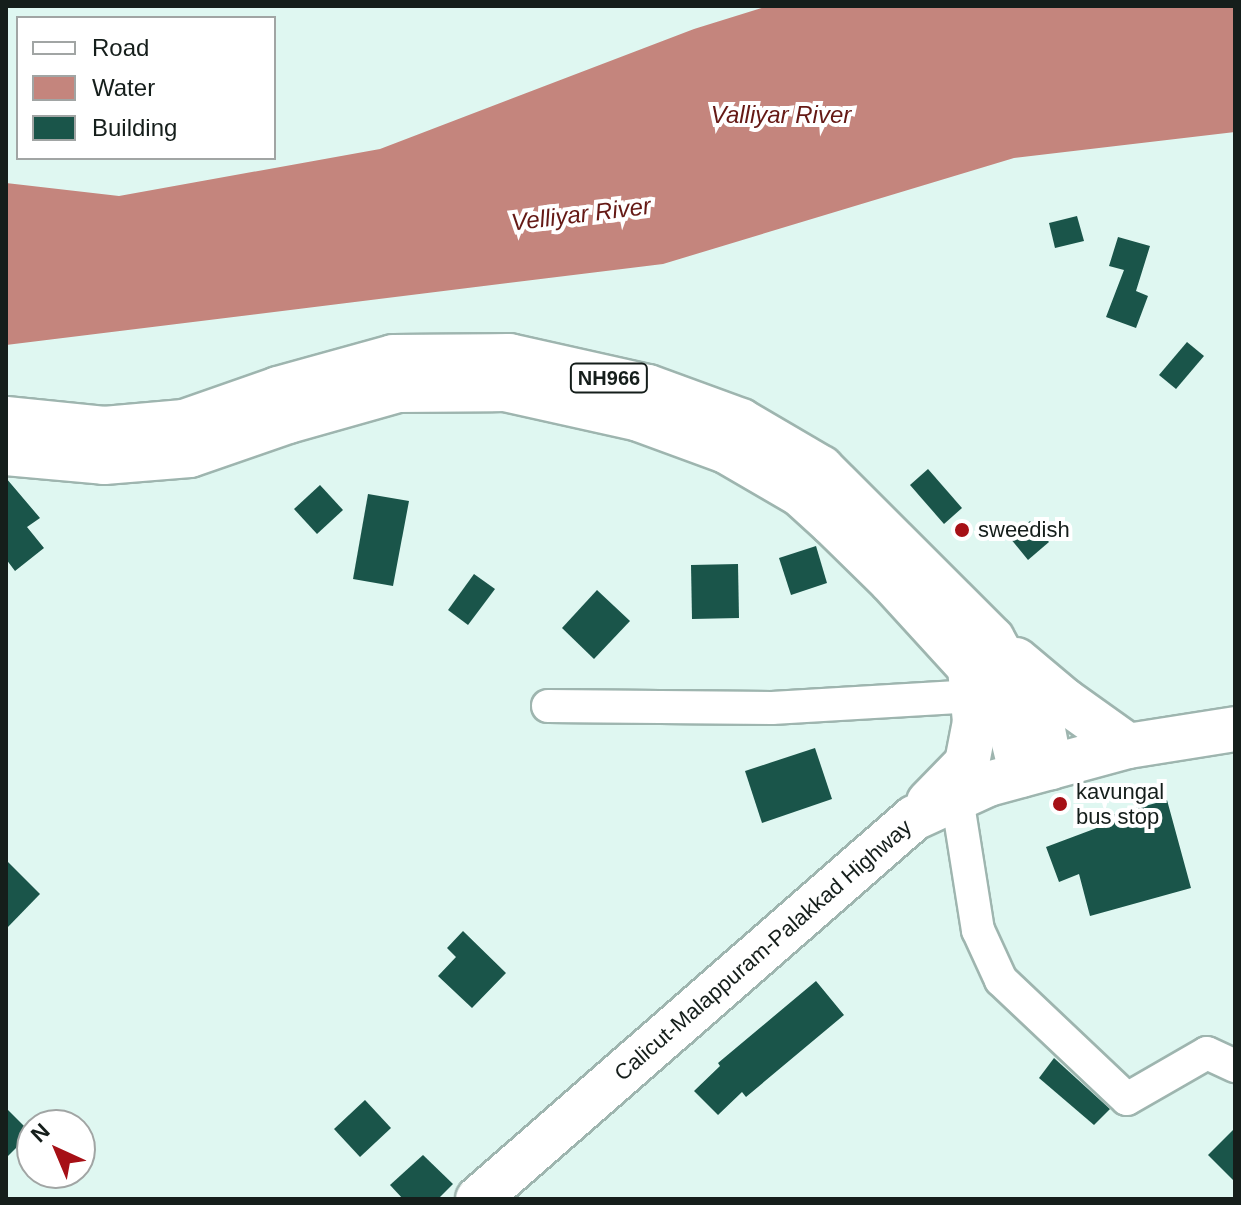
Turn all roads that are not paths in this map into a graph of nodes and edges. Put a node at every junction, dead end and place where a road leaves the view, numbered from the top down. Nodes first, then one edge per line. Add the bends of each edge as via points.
1 (6, 419) edge
2 (6, 453) edge
3 (978, 667) junction
4 (548, 706) dead end
5 (1235, 729) edge
6 (1128, 746) junction
7 (1036, 771) junction
8 (957, 798) junction
9 (914, 818) junction
10 (1235, 1066) edge
11 (478, 1199) edge

1 - 3 highway, NH966 via 104,429 184,422 393,357 509,356 648,387 741,421 821,468
2 - 3 highway, NH966 via 104,462 190,455 398,390 520,392 639,419 726,451 800,494
3 - 4 street via 772,708
3 - 6 highway, NH966 via 1065,701
3 - 7 highway, NH966
3 - 9 highway via 967,763
5 - 6 highway, Calicut-Malappuram-Palakkad Highway
6 - 7 highway, Calicut-Malappuram-Palakkad Highway
7 - 8 highway, Calicut-Malappuram-Palakkad Highway
8 - 9 highway, Calicut-Malappuram-Palakkad Highway
8 - 10 street via 978,930 1001,980 1127,1099 1207,1053
9 - 11 highway, Calicut-Malappuram-Palakkad Highway

